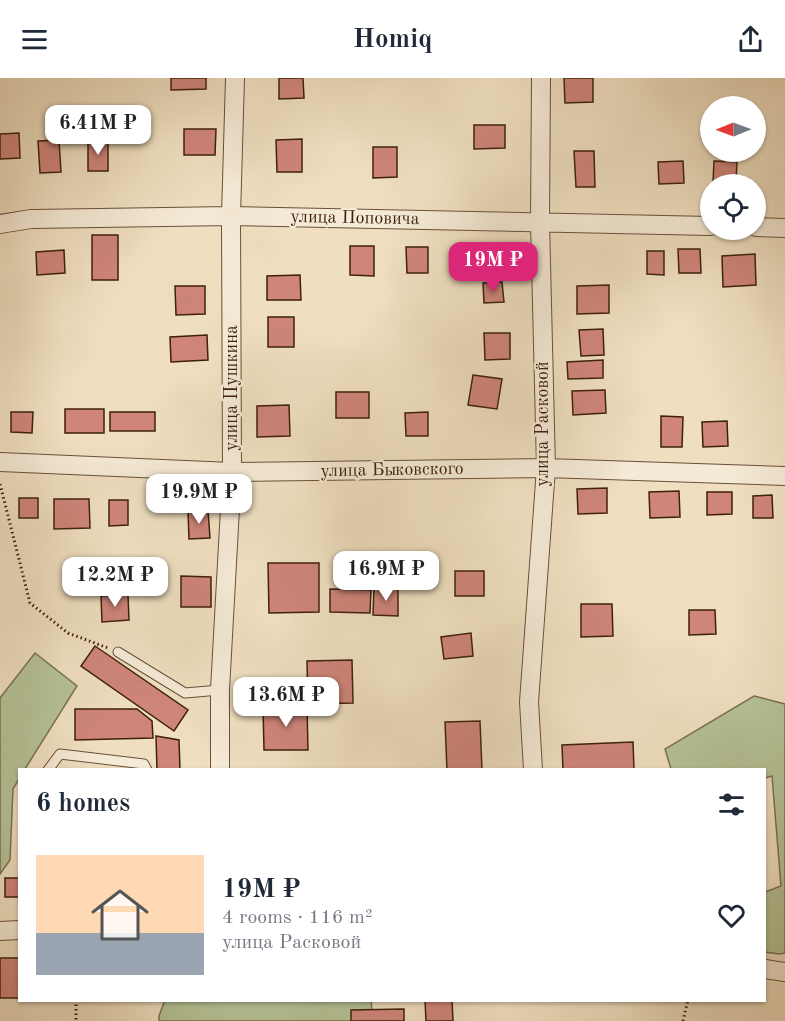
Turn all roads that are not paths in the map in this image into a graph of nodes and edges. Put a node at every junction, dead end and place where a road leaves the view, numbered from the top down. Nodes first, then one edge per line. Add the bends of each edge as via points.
1 (235, 78) edge
2 (541, 78) edge
3 (231, 216) junction
4 (540, 222) junction
5 (0, 224) edge
6 (700, 226) edge
7 (766, 227) edge
8 (785, 228) edge
9 (0, 462) edge
10 (546, 468) junction
11 (232, 471) junction
12 (785, 476) edge
13 (118, 652) road end
14 (220, 690) junction
15 (50, 768) edge
16 (146, 768) edge
17 (219, 768) edge
18 (532, 768) edge
19 (18, 930) edge
20 (0, 931) edge
21 (766, 969) edge
22 (785, 972) edge

1 - 3 street, улица Пушкина
2 - 4 street, улица Расковой
3 - 4 street, улица Поповича
3 - 5 street, улица Поповича via 31,219
3 - 11 street, улица Пушкина
4 - 6 street, улица Поповича
4 - 10 street, улица Расковой
7 - 8 street
9 - 11 street, улица Быковского
10 - 11 street, улица Быковского
10 - 12 street, улица Быковского
10 - 18 street, улица Расковой via 529,702
11 - 14 street, улица Пушкина
13 - 14 lane via 185,693
14 - 17 street, улица Пушкина
15 - 16 lane via 60,754 144,764
19 - 20 street
21 - 22 street

